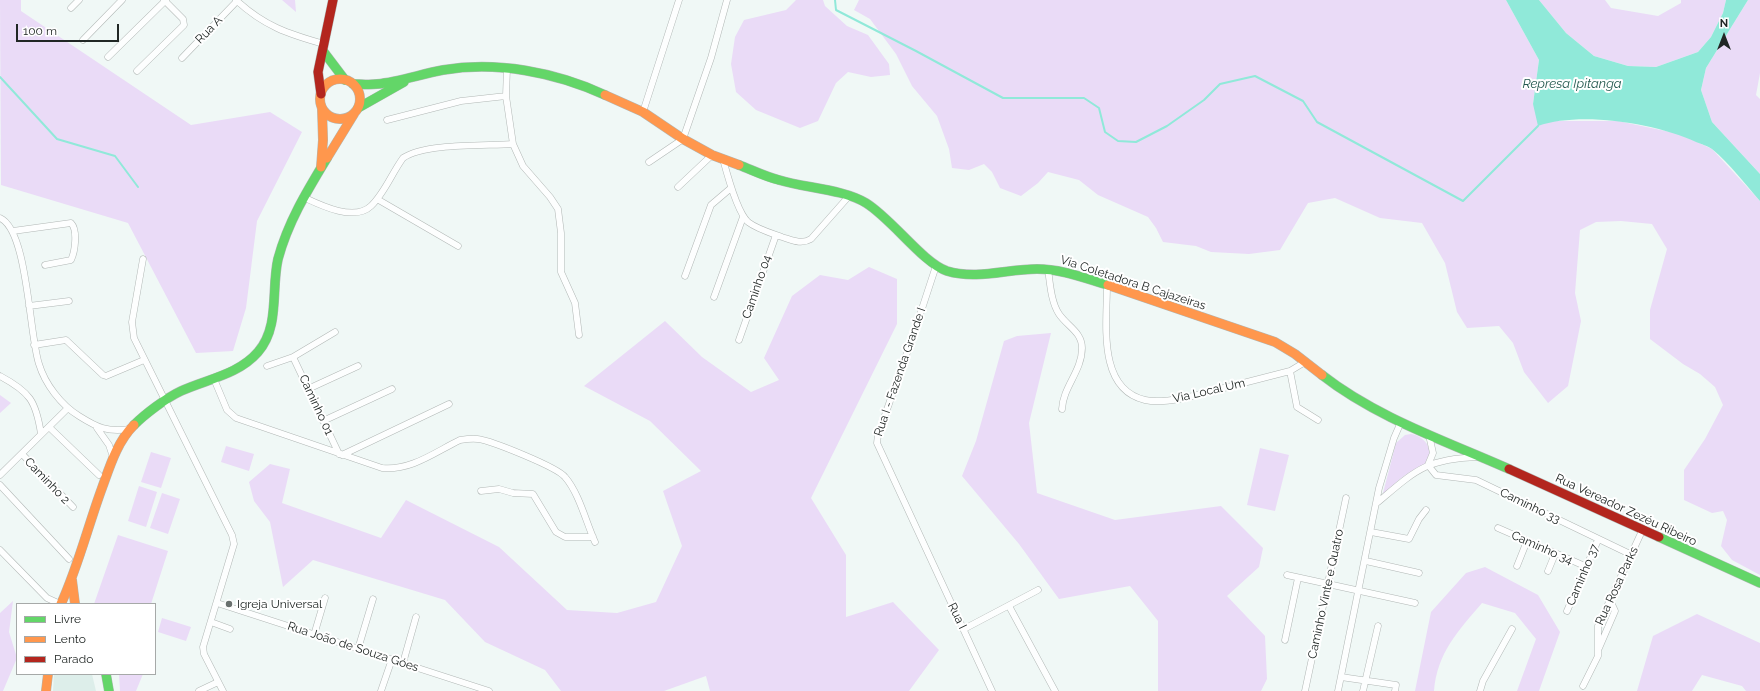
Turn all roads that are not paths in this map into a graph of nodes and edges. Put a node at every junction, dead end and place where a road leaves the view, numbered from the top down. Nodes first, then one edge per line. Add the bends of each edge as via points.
1 (79, 0) edge
2 (122, 0) edge
3 (165, 0) edge
4 (333, 0) edge
5 (679, 0) edge
6 (727, 0) edge
7 (236, 1) edge
8 (71, 8) dead end
9 (83, 40) dead end
10 (324, 48) junction
11 (108, 57) dead end
12 (182, 58) dead end
13 (507, 68) junction
14 (137, 71) dead end
15 (415, 77) junction
16 (349, 82) junction
17 (321, 94) junction
18 (506, 96) junction
19 (322, 108) junction
20 (356, 111) junction
21 (643, 112) junction
22 (387, 120) dead end
23 (683, 139) junction
24 (513, 144) junction
25 (712, 155) junction
26 (723, 159) junction
27 (649, 162) dead end
28 (321, 169) junction
29 (678, 187) dead end
30 (731, 188) junction
31 (849, 196) junction
32 (304, 197) junction
33 (377, 199) junction
34 (743, 217) junction
35 (0, 218) edge
36 (13, 231) junction
37 (776, 235) junction
38 (458, 246) dead end
39 (143, 259) dead end
40 (45, 265) dead end
41 (936, 266) junction
42 (1048, 269) junction
43 (685, 276) dead end
44 (1107, 285) junction
45 (714, 297) dead end
46 (69, 301) dead end
47 (29, 306) junction
48 (335, 332) dead end
49 (578, 335) dead end
50 (739, 340) dead end
51 (34, 345) junction
52 (293, 357) junction
53 (144, 360) junction
54 (1305, 362) junction
55 (267, 366) dead end
56 (358, 366) dead end
57 (1290, 372) junction
58 (0, 376) edge
59 (214, 379) junction
60 (308, 389) junction
61 (392, 389) dead end
62 (164, 401) junction
63 (449, 404) dead end
64 (67, 409) junction
65 (1062, 409) dead end
66 (1318, 420) dead end
67 (323, 421) junction
68 (1401, 422) junction
69 (49, 427) junction
70 (1414, 427) joint
71 (97, 428) junction
72 (130, 429) junction
73 (41, 434) junction
74 (1429, 435) junction
75 (22, 454) junction
76 (340, 455) junction
77 (113, 457) junction
78 (1482, 457) junction
79 (1428, 465) junction
80 (0, 475) edge
81 (99, 475) dead end
82 (0, 485) edge
83 (481, 491) dead end
84 (1346, 498) dead end
85 (1378, 502) junction
86 (73, 507) dead end
87 (1426, 510) dead end
88 (1498, 528) dead end
89 (1642, 531) junction
90 (1371, 532) junction
91 (1598, 540) junction
92 (922, 541) joint
93 (1527, 541) junction
94 (0, 550) edge
95 (1555, 554) junction
96 (1632, 555) junction
97 (69, 559) dead end
98 (1366, 561) junction
99 (1517, 566) dead end
100 (1587, 567) junction
101 (1548, 571) dead end
102 (1419, 573) dead end
103 (1287, 575) dead end
104 (1298, 578) junction
105 (72, 580) junction
106 (1760, 583) edge
107 (1328, 584) junction
108 (1038, 590) dead end
109 (1359, 592) junction
110 (325, 598) dead end
111 (373, 599) dead end
112 (1610, 600) junction
113 (58, 603) edge
114 (60, 603) edge
115 (75, 603) edge
116 (217, 603) junction
117 (1415, 603) dead end
118 (1009, 606) junction
119 (1567, 611) dead end
120 (416, 617) dead end
121 (211, 622) junction
122 (1378, 626) dead end
123 (230, 629) dead end
124 (964, 629) junction
125 (1512, 629) dead end
126 (314, 635) junction
127 (1285, 640) dead end
128 (1599, 648) junction
129 (358, 649) junction
130 (392, 659) junction
131 (403, 663) junction
132 (48, 675) edge
133 (106, 675) edge
134 (1341, 677) junction
135 (1364, 681) junction
136 (218, 682) junction
137 (1583, 686) dead end
138 (46, 691) edge
139 (109, 691) edge
140 (199, 691) edge
141 (223, 691) edge
142 (381, 691) edge
143 (489, 691) edge
144 (992, 691) edge
145 (1055, 691) edge
146 (1306, 691) edge
147 (1338, 691) edge
148 (1362, 691) edge
149 (1396, 691) edge
150 (1480, 691) edge

1 - 8 street
2 - 9 street
3 - 11 street
3 - 14 street via 184,19 184,25
4 - 10 main road
5 - 21 street
6 - 23 street
7 - 10 street via 280,30
7 - 12 street, Rua A
10 - 16 main road
10 - 17 main road via 318,72
13 - 15 main road, Via Coletadora B Cajazeiras via 479,66
13 - 18 street
13 - 21 main road, Via Coletadora B Cajazeiras via 555,76
15 - 16 main road, Via Coletadora B Cajazeiras via 378,84
15 - 20 main road, Via Coletadora B Cajazeiras via 388,90
16 - 17 main road via 333,81 323,88
16 - 20 main road via 360,95
17 - 19 main road
18 - 22 street via 461,100
18 - 24 street
19 - 20 main road via 333,118 340,120 348,118
19 - 28 main road
20 - 28 main road
21 - 23 main road, Via Coletadora B Cajazeiras
23 - 25 main road, Via Coletadora B Cajazeiras
23 - 27 street
24 - 33 street via 434,148 410,153 396,167
24 - 49 street via 526,171 558,209 561,272 575,303
25 - 26 main road, Via Coletadora B Cajazeiras
25 - 29 street
26 - 30 street
26 - 31 main road, Via Coletadora B Cajazeiras via 796,186
28 - 32 main road
30 - 34 street
30 - 43 street via 711,205
31 - 37 street via 806,242
31 - 41 main road, Via Coletadora B Cajazeiras via 875,209
32 - 33 street via 332,210 348,212 369,208
32 - 59 main road via 290,223 278,260 268,335 258,352 241,368
33 - 38 street
34 - 37 street via 754,226
34 - 45 street
35 - 36 street via 8,223
36 - 40 street via 60,223 73,225 74,252 71,260
36 - 47 street via 19,248
37 - 50 street, Caminho 04
39 - 53 street via 132,322 134,338
41 - 42 main road, Via Coletadora B Cajazeiras via 973,275
41 - 92 street, Rua I - Fazenda Grande I via 876,440
42 - 44 main road, Via Coletadora B Cajazeiras via 1068,272
42 - 65 street via 1058,314 1081,338 1082,349 1078,367 1065,392
44 - 54 main road, Via Coletadora B Cajazeiras via 1264,338
44 - 57 street, Via Local Um via 1109,360 1121,387 1132,395 1146,401 1169,400
46 - 47 street
47 - 51 street
48 - 52 street
51 - 53 street via 66,340 103,376
51 - 64 street via 46,379
52 - 55 street
52 - 60 street, Caminho 01
53 - 62 street
54 - 57 street, Via Local Um
54 - 68 main road, Via Coletadora B Cajazeiras via 1343,391
56 - 60 street
57 - 66 street via 1297,407
58 - 73 street via 23,389 31,397 38,415
59 - 62 main road via 179,392
59 - 76 street via 227,410 236,418
60 - 67 street, Caminho 01
61 - 67 street
62 - 72 main road
62 - 116 street via 232,535 234,548
63 - 76 street
64 - 69 street
64 - 71 street
67 - 76 street, Caminho 01
68 - 70 main road, Via Coletadora B Cajazeiras
68 - 85 street via 1379,488
69 - 73 street
69 - 81 street
70 - 74 main road, Rua Vereador Zezéu Ribeiro
71 - 72 street
71 - 77 street via 109,445
72 - 77 main road
73 - 75 street
74 - 78 main road, Rua Vereador Zezéu Ribeiro
74 - 79 street via 1433,453
75 - 80 street
75 - 86 street, Caminho 2
76 - 83 street via 382,468 396,468 410,465 460,440 486,441 558,470 572,486 594,539 565,537 556,532 533,494 499,489
77 - 105 main road
78 - 79 street, Rua Vereador Zezéu Ribeiro via 1452,458
78 - 89 main road, Rua Vereador Zezéu Ribeiro
79 - 85 street, Rua Vereador Zezéu Ribeiro via 1415,471
79 - 91 street, Caminho 33 via 1436,475 1476,480
82 - 97 street
84 - 107 street, Caminho Vinte e Quatro
85 - 90 street
87 - 90 street via 1418,519 1411,537 1407,539
88 - 93 street, Caminho 34
89 - 96 street, Rua Rosa Parks
89 - 106 main road, Rua Vereador Zezéu Ribeiro
90 - 98 street
91 - 96 street, Caminho 33
91 - 100 street, Caminho 37
92 - 124 street, Rua I
93 - 95 street, Caminho 34
93 - 99 street
94 - 113 street via 47,598
95 - 100 street, Caminho 34
95 - 101 street
96 - 112 street, Rua Rosa Parks
98 - 102 street
98 - 109 street
100 - 119 street, Caminho 37
103 - 104 street
104 - 107 street
104 - 127 street
105 - 114 main road
105 - 115 main road
107 - 109 street
107 - 146 street, Caminho Vinte e Quatro
108 - 118 street
109 - 117 street
109 - 134 street
110 - 126 street
111 - 129 street
112 - 128 street, Rua Rosa Parks via 1597,630
112 - 128 street via 1615,611
116 - 121 street
116 - 126 street, Rua João de Souza Góes
118 - 124 street
118 - 145 street
120 - 131 street
121 - 123 street
121 - 136 street via 203,647
122 - 135 street
124 - 144 street, Rua I
125 - 150 street
126 - 129 street, Rua João de Souza Góes
128 - 137 street, Rua Rosa Parks via 1598,656
129 - 130 street, Rua João de Souza Góes
130 - 131 street, Rua João de Souza Góes
130 - 142 street
131 - 143 street, Rua João de Souza Góes
132 - 138 main road
133 - 139 main road
134 - 135 street
134 - 147 street
135 - 148 street
135 - 149 street via 1396,685
136 - 140 street
136 - 141 street

